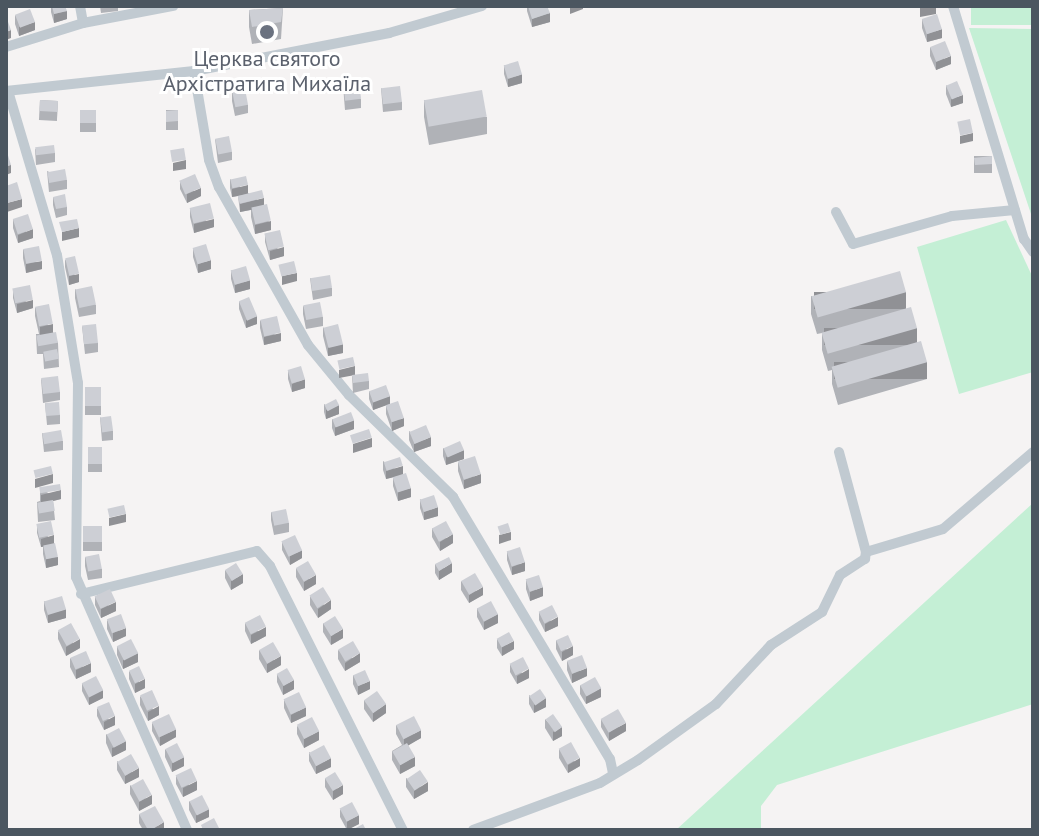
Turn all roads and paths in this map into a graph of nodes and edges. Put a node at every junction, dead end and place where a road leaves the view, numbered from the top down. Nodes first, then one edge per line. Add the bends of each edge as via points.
1 (80, 6) edge
2 (173, 6) edge
3 (482, 6) edge
4 (953, 6) edge
5 (83, 23) junction
6 (6, 47) edge
7 (194, 71) junction
8 (7, 91) edge
9 (1015, 210) junction
10 (836, 212) dead end
11 (1033, 252) edge
12 (839, 452) dead end
13 (1033, 452) edge
14 (866, 552) junction
15 (81, 594) junction
16 (613, 773) junction
17 (187, 830) edge
18 (403, 830) edge
19 (473, 830) edge

1 - 5 street
2 - 5 street
3 - 7 street via 389,33
4 - 9 street
5 - 6 street
7 - 8 street
7 - 16 street via 209,160 219,187 308,345 349,395 444,484 610,759
8 - 15 street via 57,255 78,383 75,554
9 - 10 street via 952,216 853,244
9 - 11 street
12 - 14 street
13 - 14 street via 943,529
14 - 16 street via 865,559 840,575 822,612 771,645 716,704
15 - 17 street
15 - 18 street via 257,551 270,566
16 - 19 street via 600,783

